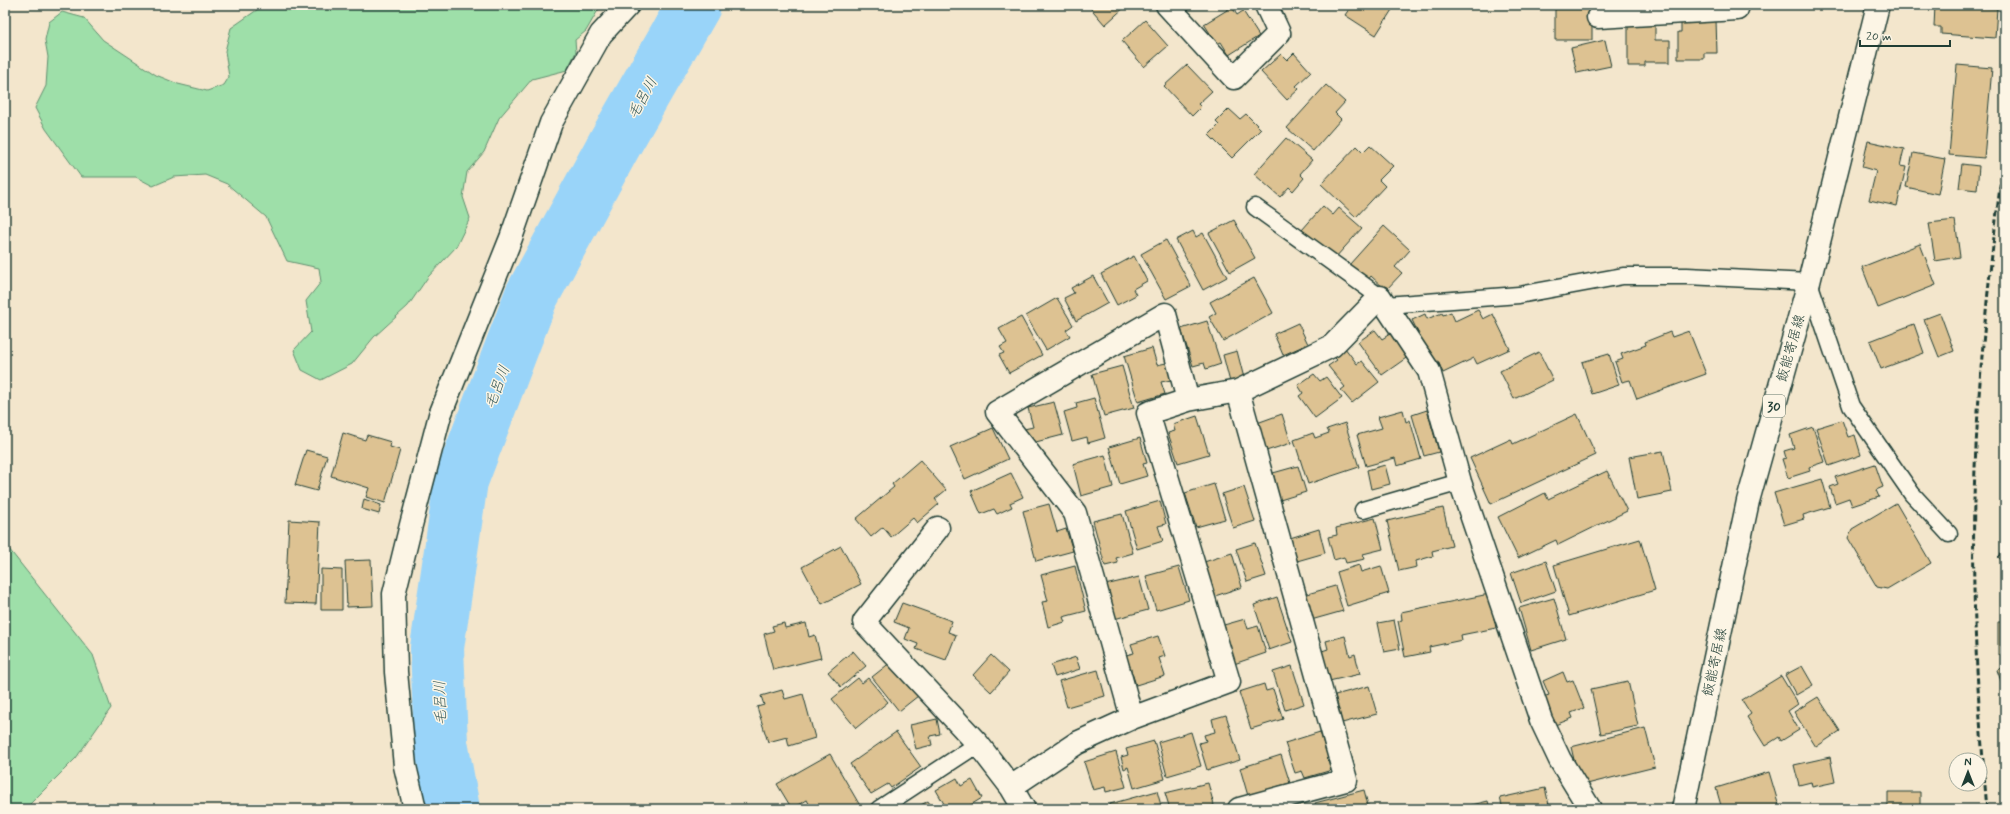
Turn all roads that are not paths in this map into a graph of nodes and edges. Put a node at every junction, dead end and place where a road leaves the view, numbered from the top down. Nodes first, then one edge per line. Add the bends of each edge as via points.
1 (628, 5) edge
2 (1167, 5) edge
3 (1266, 5) edge
4 (1738, 5) edge
5 (1878, 5) edge
6 (1598, 17) dead end
7 (1255, 207) dead end
8 (1809, 282) junction
9 (1383, 301) junction
10 (1238, 391) junction
11 (1188, 400) junction
12 (1460, 482) junction
13 (1363, 510) dead end
14 (938, 528) dead end
15 (1949, 534) dead end
16 (1132, 718) junction
17 (978, 744) junction
18 (1011, 786) junction
19 (415, 809) edge
20 (879, 809) edge
21 (1024, 809) edge
22 (1239, 809) edge
23 (1590, 809) edge
24 (1683, 809) edge

1 - 19 street via 601,34 551,123 511,238 440,415 394,594 396,672 405,766
2 - 3 street via 1234,78 1279,33
4 - 6 street via 1737,9
5 - 8 street, 飯能寄居線 / 30
7 - 9 lane
8 - 9 lane via 1687,276 1623,276 1519,295
8 - 15 lane via 1851,406 1912,494
8 - 24 street, 飯能寄居線 / 30 via 1748,501
9 - 10 street via 1332,346
9 - 12 street via 1429,371
10 - 11 street
10 - 22 street via 1346,780
11 - 16 street via 1148,413 1229,682
11 - 16 street via 1165,314 998,412 1075,513
12 - 13 lane
12 - 23 street via 1541,720 1560,760
14 - 17 street via 864,622
16 - 18 street via 1077,743
17 - 18 street
17 - 20 lane
18 - 21 street

